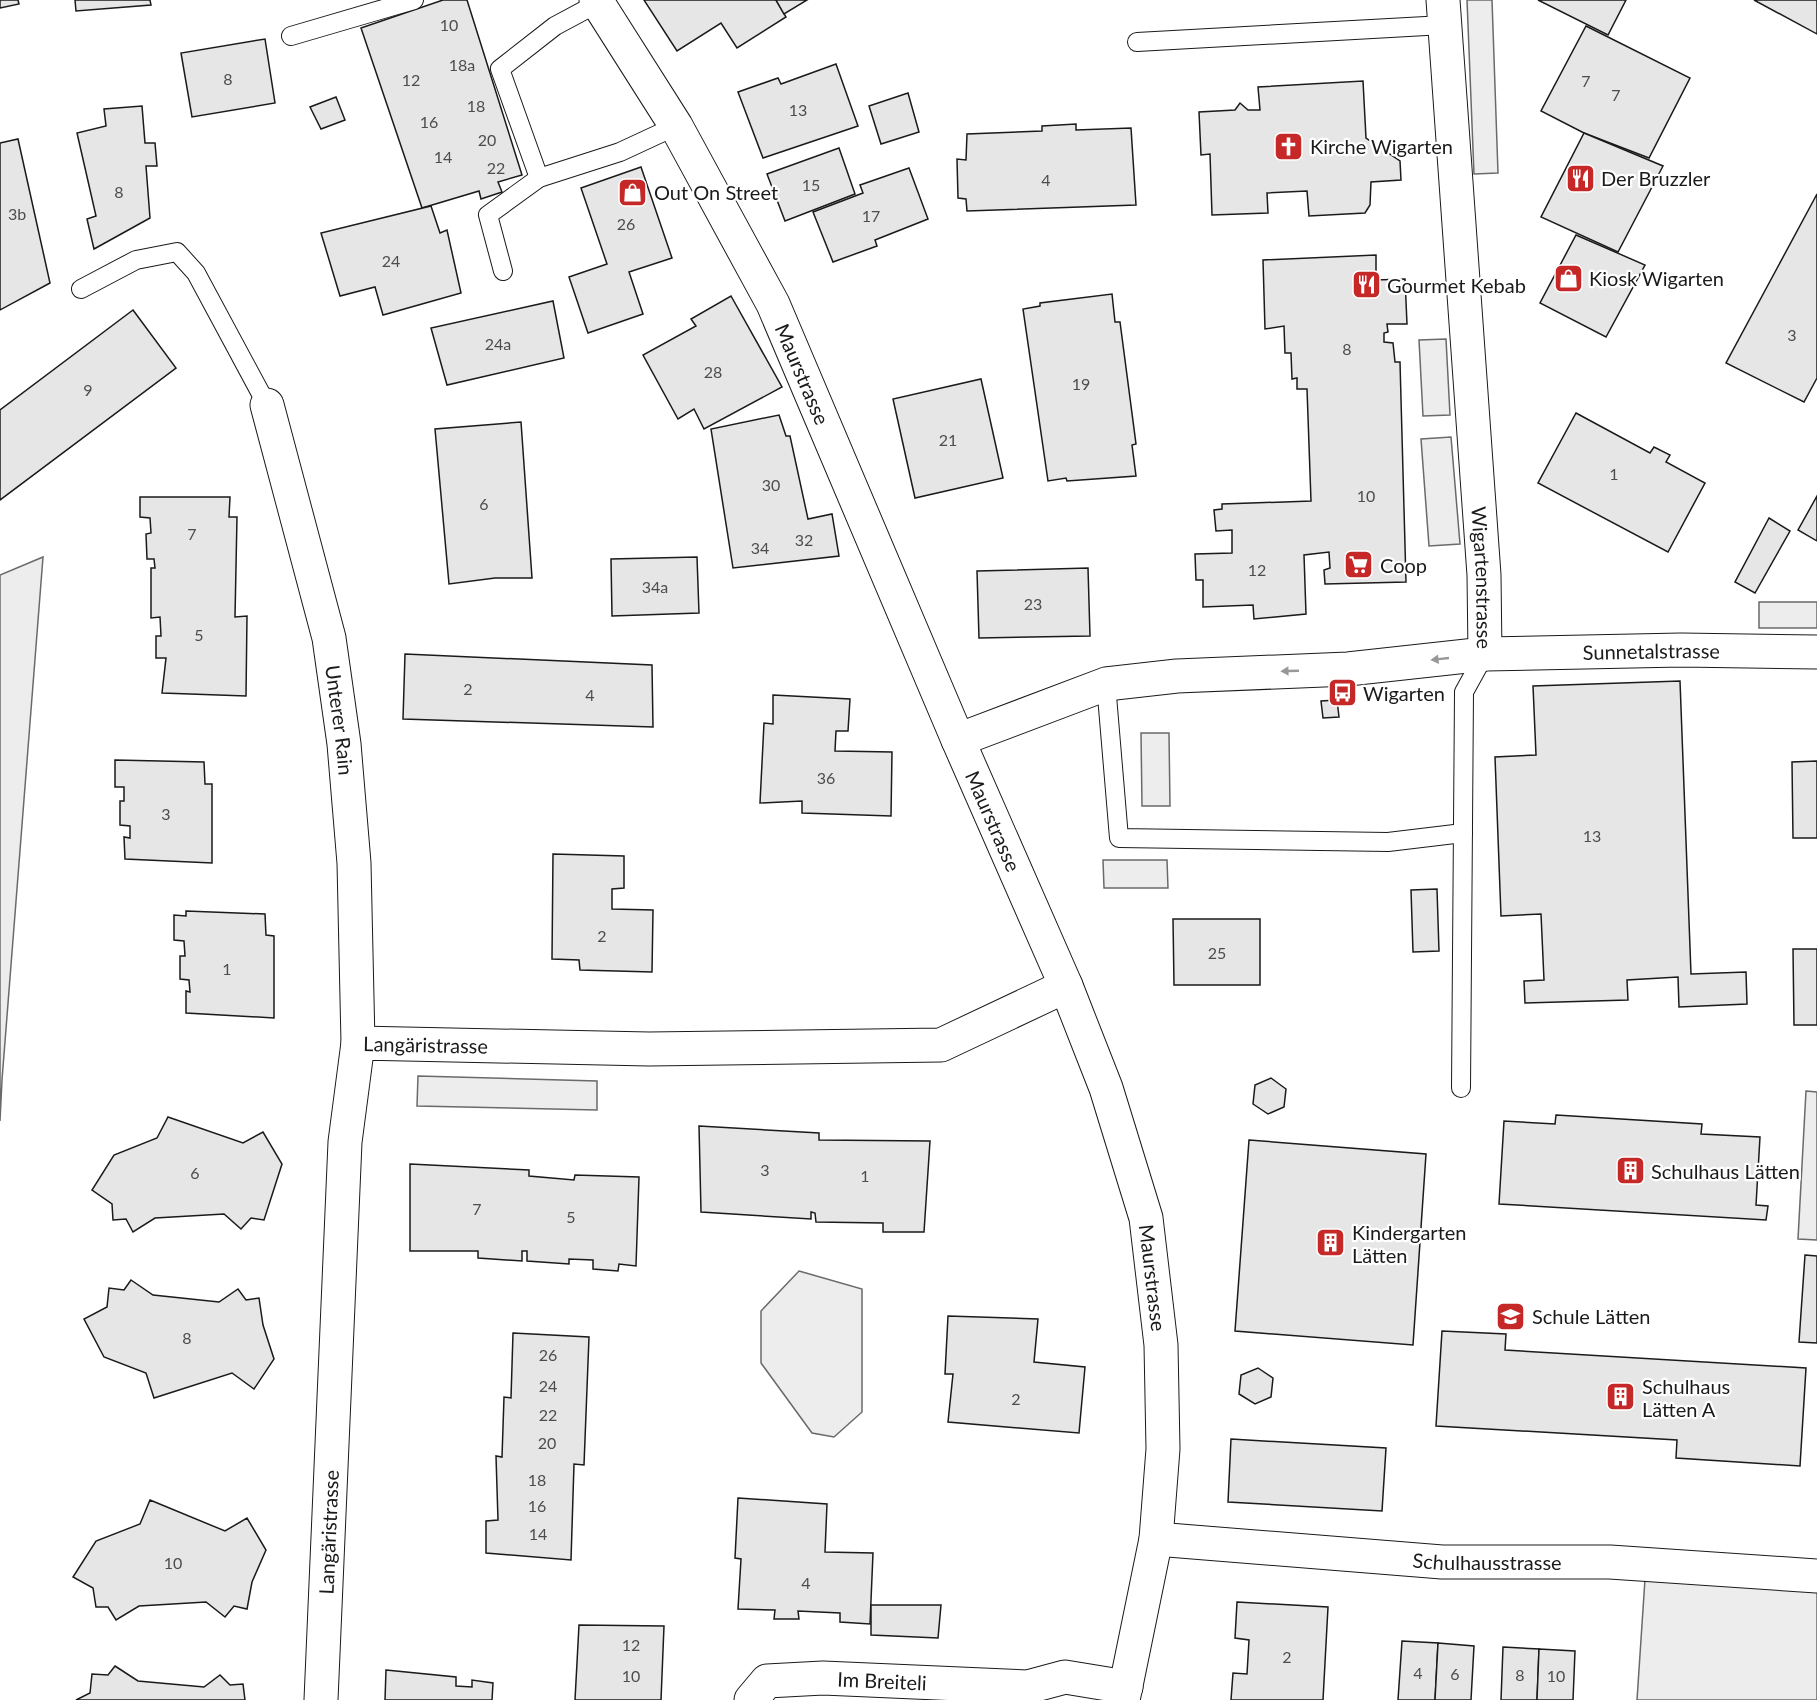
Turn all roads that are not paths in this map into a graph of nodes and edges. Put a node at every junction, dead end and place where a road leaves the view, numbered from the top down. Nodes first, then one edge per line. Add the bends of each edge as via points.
1 (414, 0) edge
2 (597, 1) edge
3 (1444, 12) edge
4 (291, 36) dead end
5 (1137, 42) dead end
6 (676, 126) junction
7 (539, 178) junction
8 (503, 271) dead end
9 (81, 290) dead end
10 (267, 405) joint
11 (1817, 652) edge
12 (1485, 654) junction
13 (1106, 684) junction
14 (958, 740) junction
15 (1463, 833) junction
16 (1066, 986) junction
17 (358, 1043) junction
18 (1461, 1088) dead end
19 (1156, 1539) junction
20 (1817, 1576) edge
21 (1124, 1693) edge
22 (321, 1700) edge
23 (751, 1700) edge

1 - 4 lane
2 - 6 street, Maurstrasse
2 - 7 lane via 555,26 500,69
3 - 5 lane
3 - 12 street, Wigartenstrasse via 1484,575
6 - 7 lane via 620,152
6 - 14 street, Maurstrasse via 773,304
7 - 8 lane via 488,215
9 - 10 lane via 136,260 177,252 196,273
10 - 17 street, Unterer Rain via 329,638 344,744 354,863
11 - 12 street, Sunnetalstrasse
12 -> 13 street, Wigartenstrasse via 1348,669 1178,676
12 - 15 lane via 1464,692
13 - 14 street, Wigartenstrasse
13 - 15 lane via 1119,838 1388,842
14 - 16 street, Maurstrasse
15 - 18 lane
16 - 17 street, Langäristrasse via 941,1045 649,1049
16 - 19 street, Maurstrasse via 1106,1088 1146,1218 1161,1345 1163,1449
17 - 22 street, Langäristrasse via 345,1142
19 - 20 street, Schulhausstrasse via 1442,1562 1610,1562
19 - 21 street, Maurstrasse
21 - 23 street, Im Breiteli via 1065,1677 1028,1687 823,1678 767,1681

